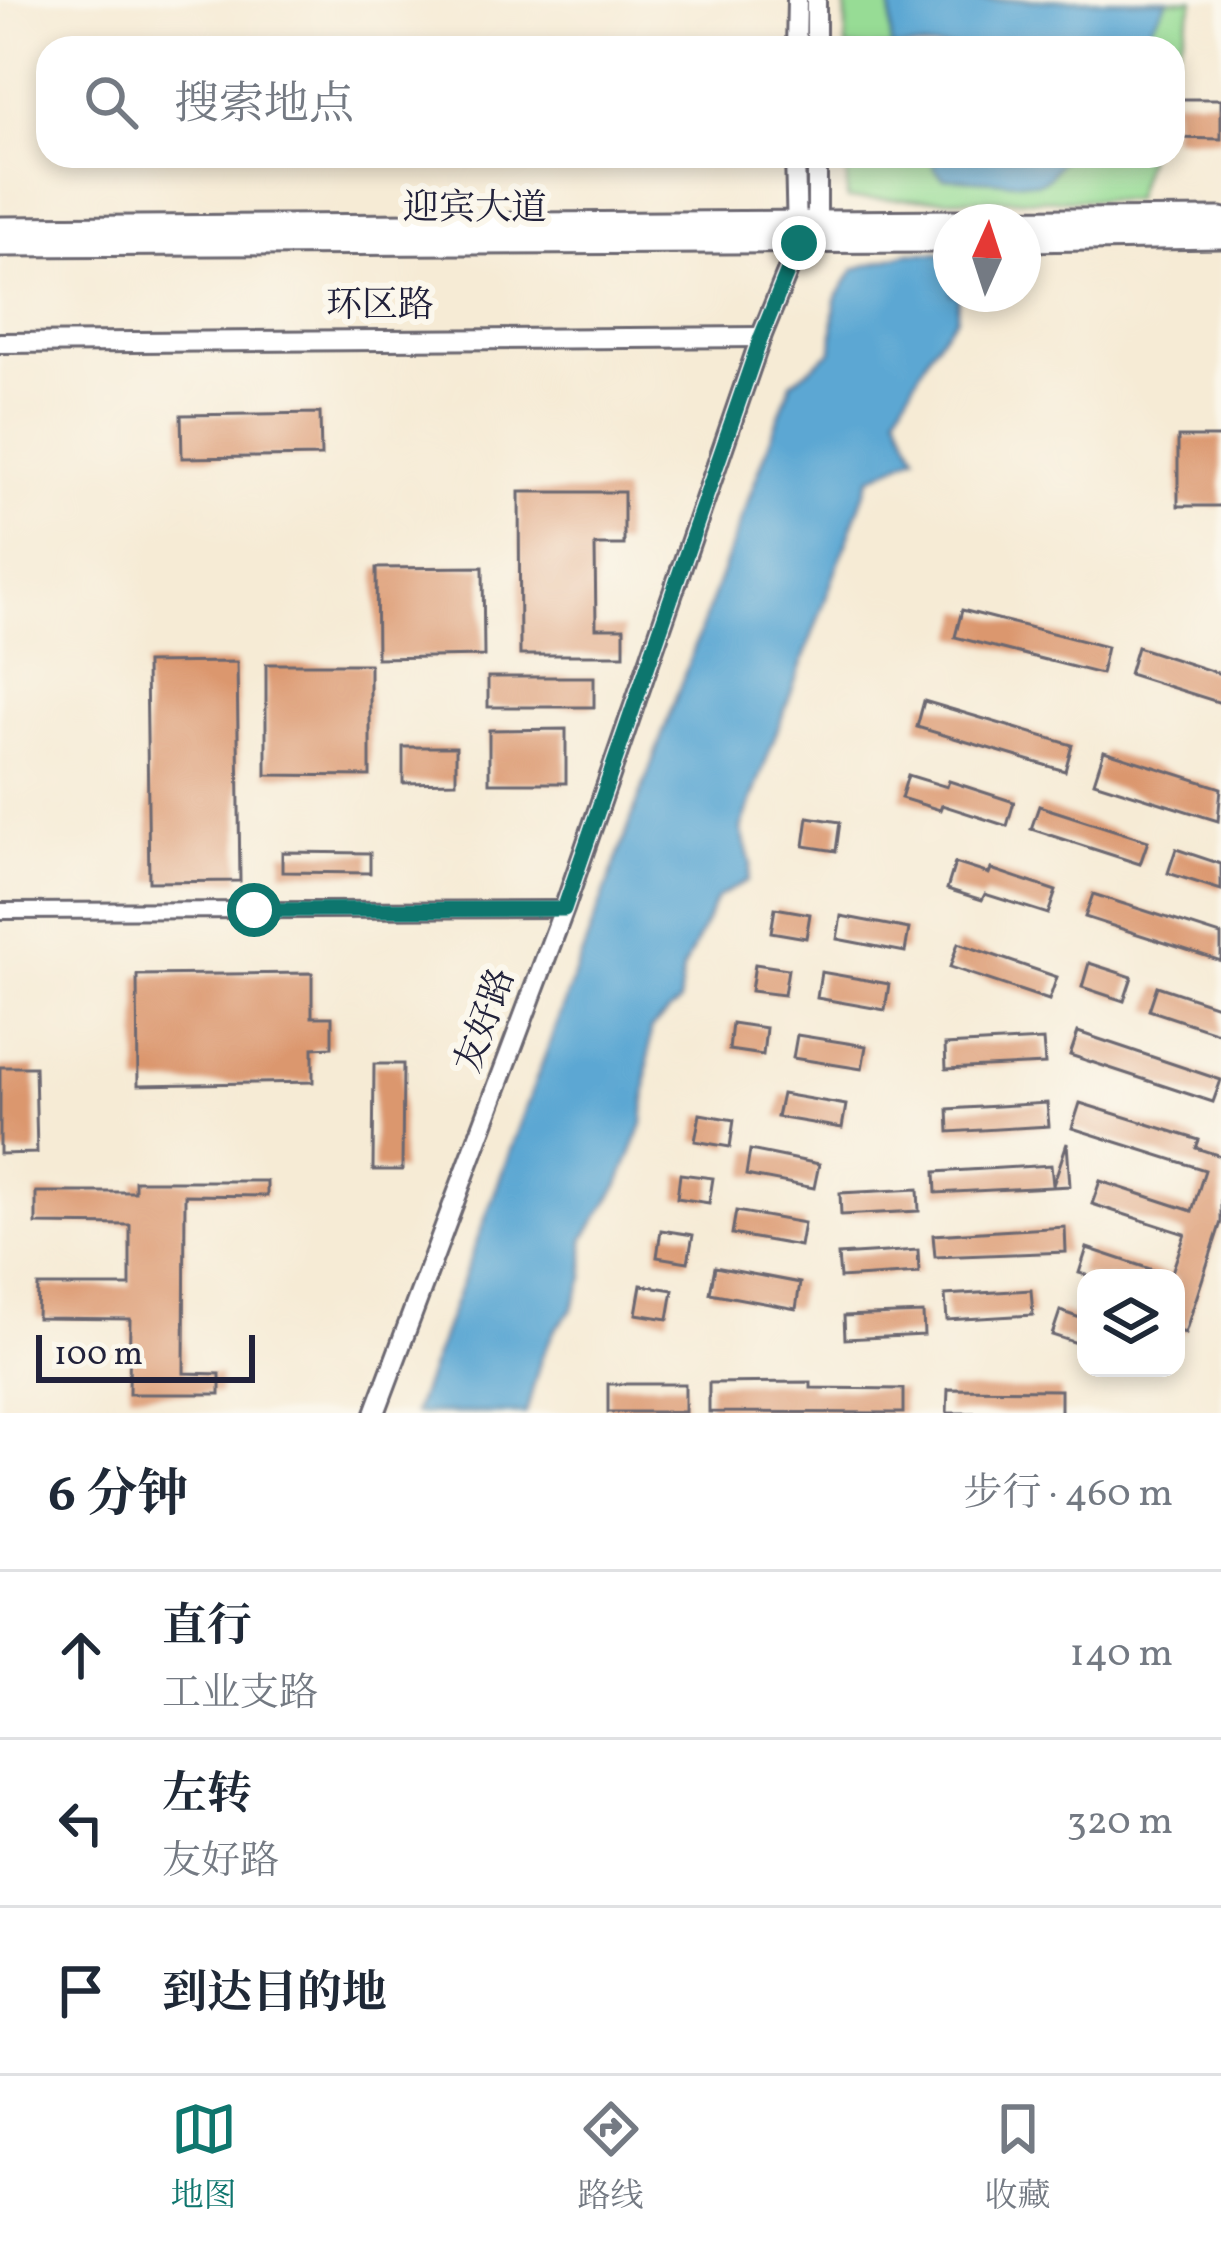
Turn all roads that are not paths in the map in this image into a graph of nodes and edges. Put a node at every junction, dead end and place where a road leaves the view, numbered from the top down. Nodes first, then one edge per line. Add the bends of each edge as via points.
1 (797, 0) edge
2 (816, 0) edge
3 (796, 36) edge
4 (816, 36) edge
5 (796, 168) edge
6 (815, 168) edge
7 (1221, 219) edge
8 (0, 228) edge
9 (803, 229) junction
10 (1221, 237) edge
11 (933, 240) edge
12 (1041, 240) edge
13 (0, 244) edge
14 (761, 337) junction
15 (0, 343) edge
16 (564, 909) junction
17 (0, 911) edge
18 (375, 1413) edge

1 - 3 street
2 - 4 street
5 - 9 street
6 - 9 street
7 - 9 main road, 迎宾大道
8 - 9 main road, 迎宾大道
9 - 11 main road, 迎宾大道
9 - 13 main road, 迎宾大道
9 - 14 street, 友好路
10 - 12 main road
14 - 15 street, 环区路
14 - 16 street, 友好路
16 - 17 street
16 - 18 street, 友好路

